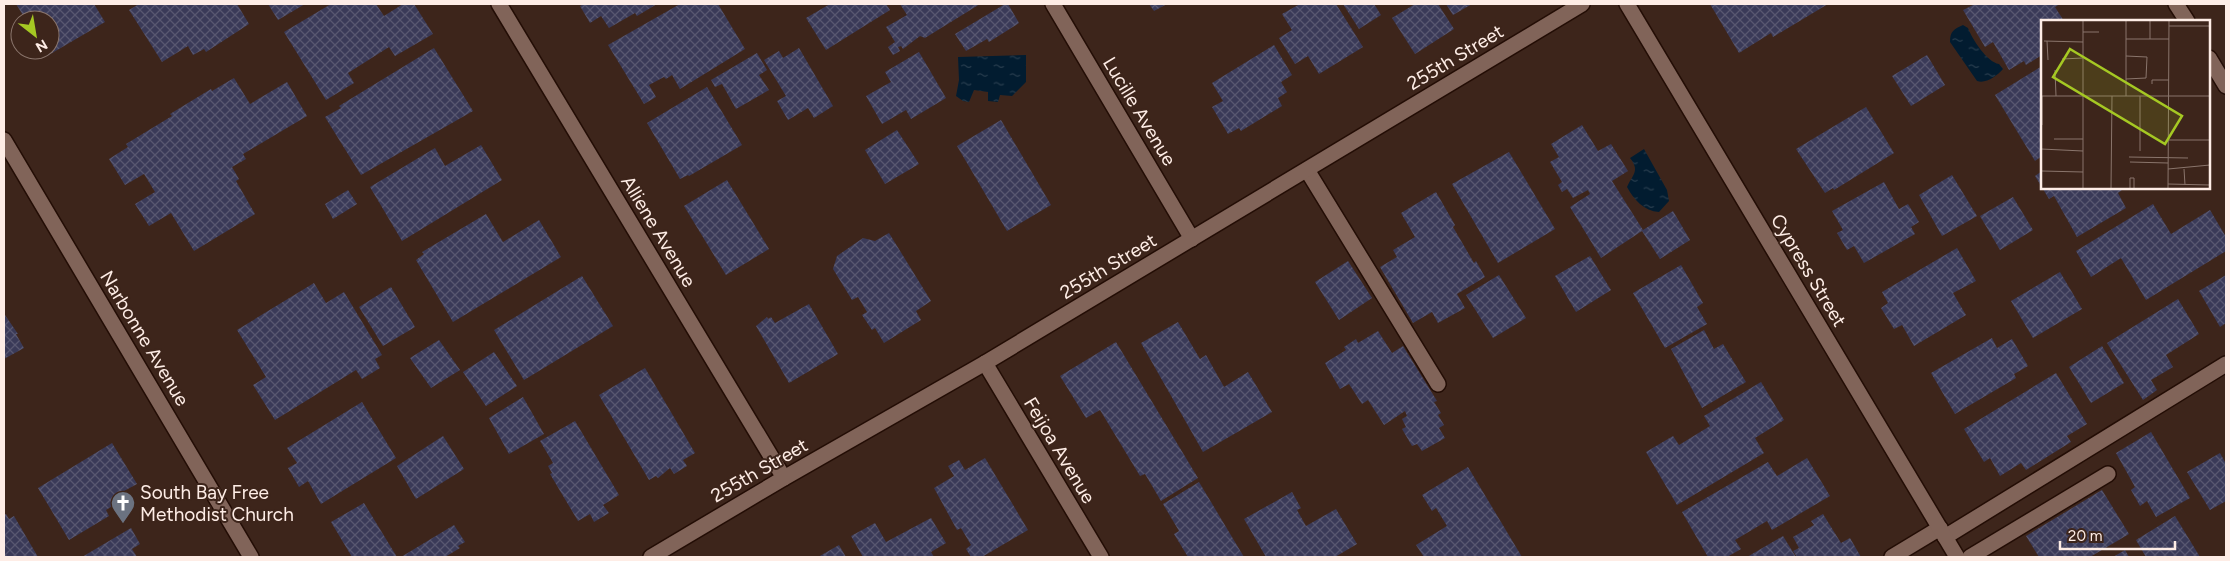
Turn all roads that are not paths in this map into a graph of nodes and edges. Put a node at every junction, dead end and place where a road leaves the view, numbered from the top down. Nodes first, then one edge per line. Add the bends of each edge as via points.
1 (499, 4) edge
2 (1053, 4) edge
3 (1582, 4) edge
4 (1627, 4) edge
5 (2176, 4) edge
6 (2186, 20) edge
7 (2210, 60) edge
8 (2226, 86) edge
9 (4, 140) edge
10 (1307, 170) junction
11 (1192, 239) junction
12 (985, 363) junction
13 (2226, 364) edge
14 (1438, 384) dead end
15 (2108, 474) dead end
16 (784, 478) junction
17 (1942, 533) junction
18 (251, 557) edge
19 (652, 557) edge
20 (1101, 557) edge
21 (1892, 557) edge
22 (1957, 557) edge
23 (1970, 557) edge

1 - 16 street, Alliene Avenue
2 - 11 street, Lucille Avenue
3 - 10 street, 255th Street
4 - 17 street, Cypress Street
5 - 6 street
7 - 8 street
9 - 18 street, Narbonne Avenue
10 - 11 street, 255th Street
10 - 14 street
11 - 12 street, 255th Street
12 - 16 street, 255th Street
12 - 20 street, Feijoa Avenue
13 - 17 street
15 - 23 street
16 - 19 street, 255th Street
17 - 21 street
17 - 22 street, Cypress Street

